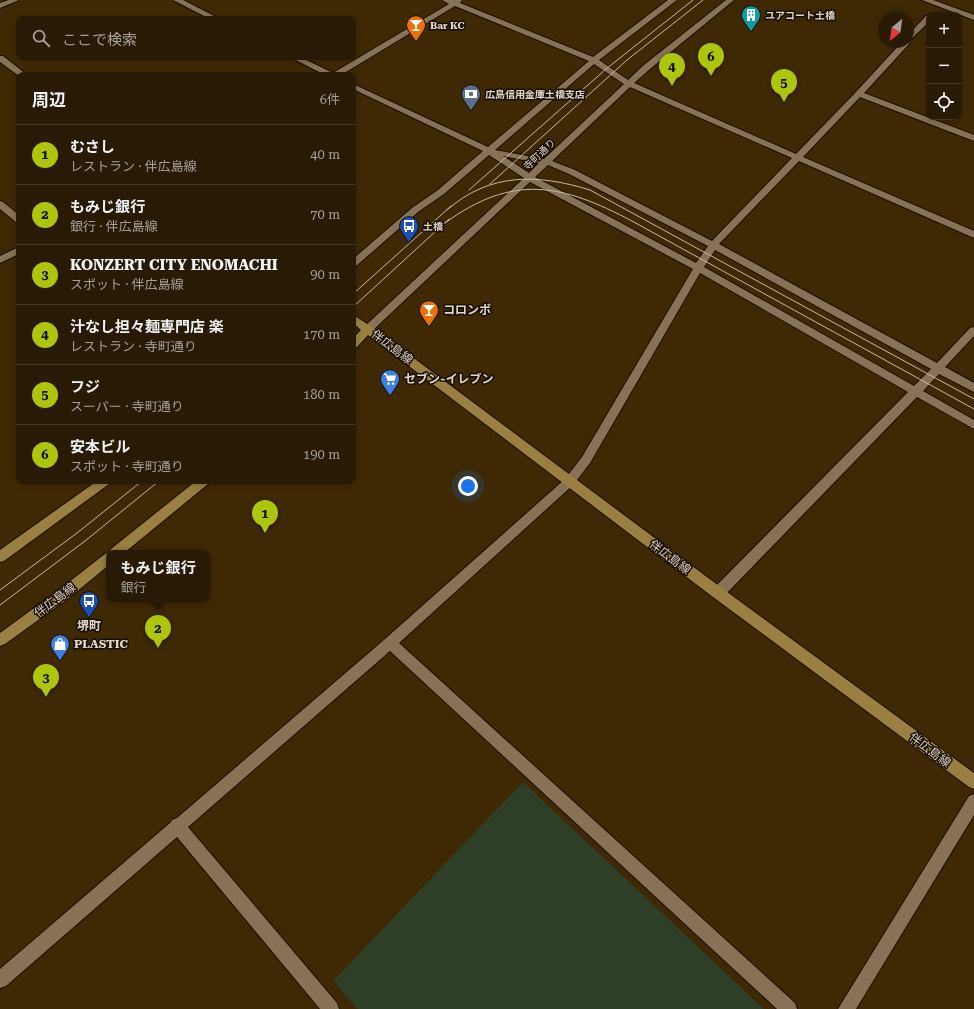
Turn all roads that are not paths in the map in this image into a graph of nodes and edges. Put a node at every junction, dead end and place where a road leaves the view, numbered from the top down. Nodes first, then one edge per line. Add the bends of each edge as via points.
1 (15, 0) edge
2 (177, 0) edge
3 (446, 0) edge
4 (673, 0) edge
5 (730, 0) edge
6 (926, 0) edge
7 (953, 0) edge
8 (457, 2) edge
9 (0, 6) edge
10 (941, 9) junction
11 (210, 16) edge
12 (974, 18) edge
13 (926, 21) edge
14 (914, 33) edge
15 (901, 48) edge
16 (0, 58) edge
17 (300, 60) edge
18 (594, 60) junction
19 (19, 72) edge
20 (325, 72) edge
21 (340, 72) edge
22 (629, 84) junction
23 (356, 87) edge
24 (859, 94) junction
25 (974, 138) edge
26 (489, 151) junction
27 (797, 158) junction
28 (547, 162) junction
29 (530, 178) junction
30 (0, 204) edge
31 (16, 217) edge
32 (974, 235) edge
33 (713, 245) junction
34 (16, 252) edge
35 (0, 260) edge
36 (356, 261) edge
37 (698, 268) junction
38 (356, 320) edge
39 (368, 329) junction
40 (974, 330) edge
41 (356, 341) edge
42 (938, 368) junction
43 (974, 388) edge
44 (915, 392) junction
45 (974, 425) edge
46 (569, 482) junction
47 (101, 484) edge
48 (200, 484) edge
49 (119, 550) edge
50 (0, 557) edge
51 (106, 560) edge
52 (718, 593) junction
53 (0, 640) edge
54 (390, 643) junction
55 (974, 782) edge
56 (974, 801) edge
57 (177, 825) junction
58 (0, 980) edge
59 (331, 1009) edge
60 (790, 1009) edge
61 (846, 1009) edge

1 - 9 street
2 - 11 street
3 - 8 street
4 - 18 street
5 - 22 street, 寺町通り
6 - 10 street
7 - 10 street
8 - 18 street
8 - 21 street
10 - 12 street
13 - 14 street
15 - 24 street
16 - 19 street
17 - 20 street
18 - 22 street
18 - 26 street
22 - 27 street
22 - 28 street, 寺町通り
23 - 26 street
24 - 25 street
24 - 27 street
26 - 28 street
26 - 29 street
26 - 36 street
27 - 32 street
27 - 33 street
28 - 29 street, 寺町通り
28 - 33 street via 572,172
29 - 37 street
29 - 39 street, 寺町通り
30 - 31 street
33 - 37 street
33 - 42 street
34 - 35 street
37 - 44 street
37 - 46 street via 586,460
38 - 39 main road, 伴広島線
39 - 41 main road, 伴広島線
39 - 46 main road, 伴広島線
40 - 42 street
42 - 43 street
42 - 44 street
44 - 45 street
44 - 52 street
46 - 52 main road, 伴広島線
46 - 54 street
47 - 50 main road
48 - 49 main road
51 - 53 main road, 伴広島線
52 - 55 main road, 伴広島線
54 - 57 street
54 - 60 street
56 - 61 street
57 - 58 street
57 - 59 street

